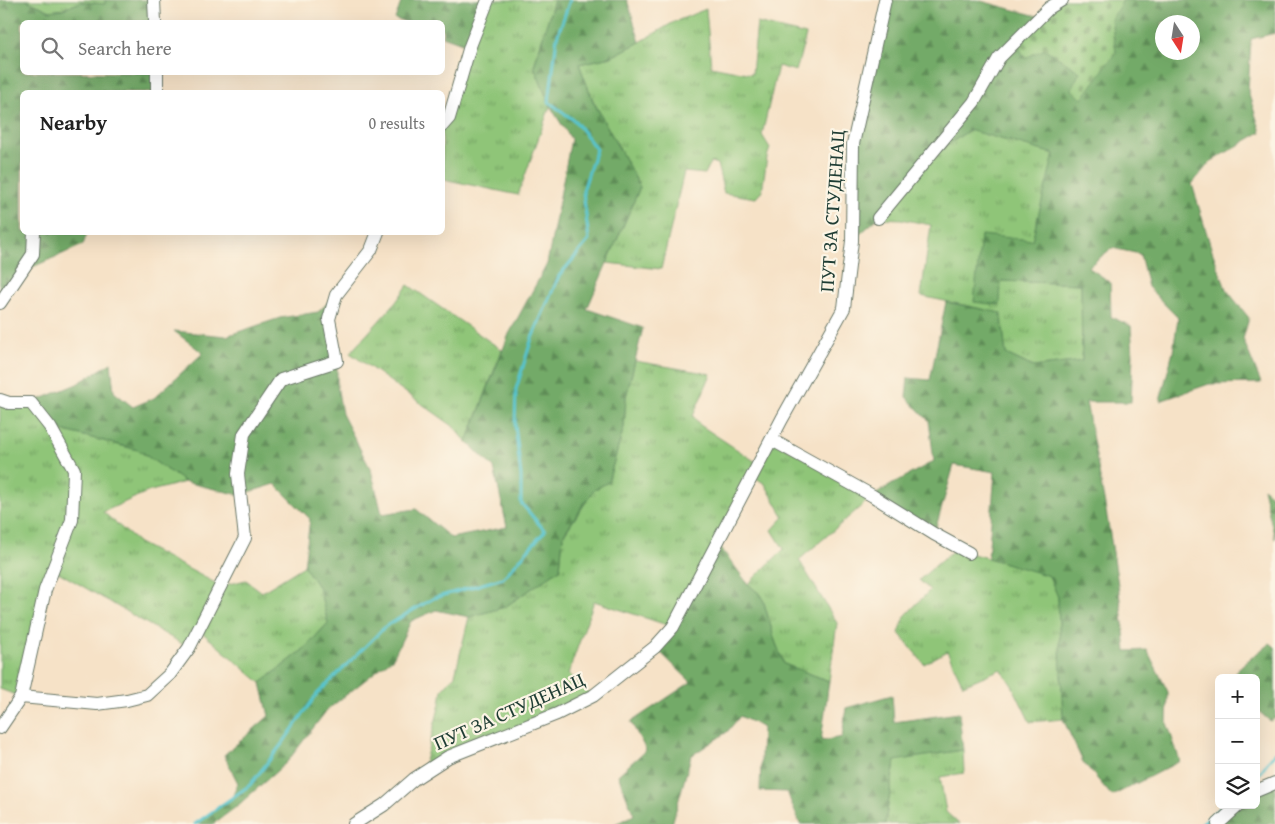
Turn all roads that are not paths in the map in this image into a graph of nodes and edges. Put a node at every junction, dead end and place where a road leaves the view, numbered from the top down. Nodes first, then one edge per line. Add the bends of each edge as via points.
1 (154, 0) edge
2 (488, 0) edge
3 (885, 0) edge
4 (1062, 0) edge
5 (155, 20) edge
6 (157, 75) edge
7 (157, 90) edge
8 (445, 123) edge
9 (878, 218) dead end
10 (34, 235) edge
11 (377, 235) edge
12 (0, 303) edge
13 (3, 402) edge
14 (772, 440) junction
15 (969, 553) dead end
16 (20, 696) junction
17 (0, 728) edge
18 (1275, 782) edge
19 (1260, 789) edge
20 (1235, 809) edge
21 (354, 824) edge
22 (1218, 824) edge

1 - 5 street
2 - 8 street
3 - 14 street, ПУТ ЗА СТУДЕНАЦ via 853,144 852,241 844,308
4 - 9 street via 1049,8 999,58 974,102
6 - 7 street
10 - 12 street via 33,254
11 - 16 street via 371,250 336,295 329,319 337,362 281,379 244,434 238,474 245,538 189,648 170,674 147,695 120,701 97,704
13 - 16 street via 31,403 50,427 74,470 72,520 45,590
14 - 15 street
14 - 21 street, ПУТ ЗА СТУДЕНАЦ via 672,627 655,647 592,696 558,714 448,757
16 - 17 street
18 - 19 street
20 - 22 street

